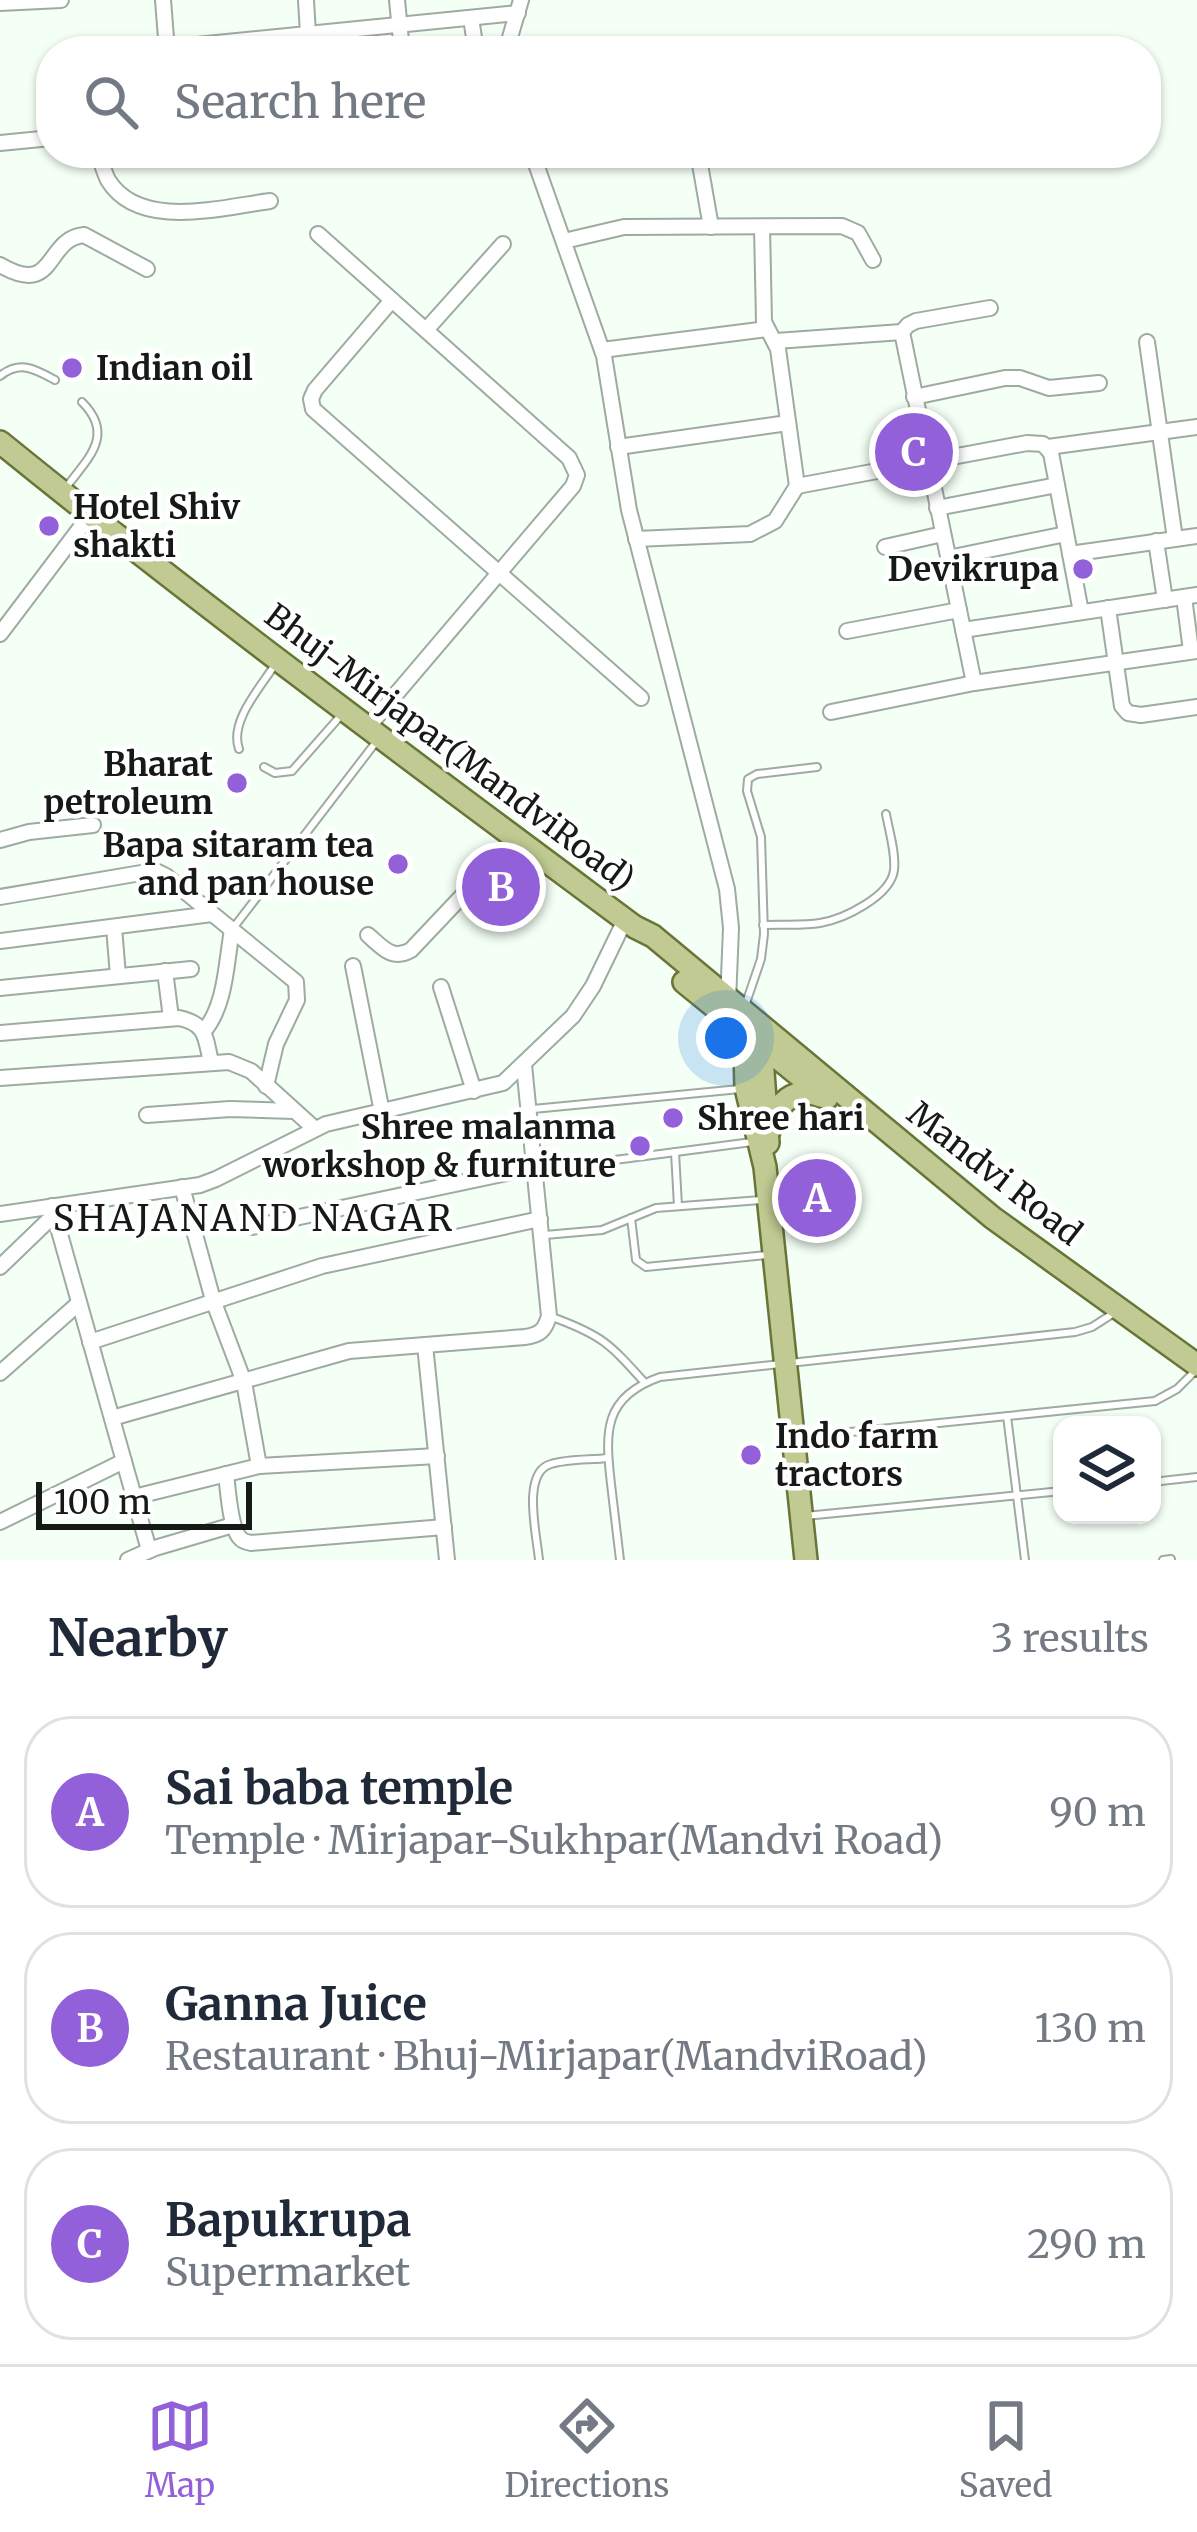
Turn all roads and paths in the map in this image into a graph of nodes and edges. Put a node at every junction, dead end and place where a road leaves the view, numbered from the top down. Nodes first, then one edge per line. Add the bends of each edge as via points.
1 (61, 0) edge
2 (163, 0) edge
3 (306, 0) edge
4 (397, 0) edge
5 (0, 3) edge
6 (519, 6) edge
7 (471, 18) junction
8 (399, 25) junction
9 (308, 34) junction
10 (166, 36) edge
11 (290, 36) edge
12 (400, 36) edge
13 (474, 36) edge
14 (510, 36) edge
15 (36, 140) edge
16 (0, 143) edge
17 (104, 168) edge
18 (537, 168) edge
19 (701, 168) edge
20 (270, 200) dead end
21 (762, 226) junction
22 (711, 227) junction
23 (318, 234) dead end
24 (564, 241) junction
25 (503, 244) dead end
26 (873, 260) dead end
27 (0, 265) edge
28 (147, 269) dead end
29 (392, 300) junction
30 (990, 308) dead end
31 (426, 331) junction
32 (902, 332) junction
33 (771, 335) junction
34 (1147, 342) dead end
35 (602, 350) junction
36 (0, 376) edge
37 (55, 380) dead end
38 (1099, 382) dead end
39 (914, 398) junction
40 (82, 401) dead end
41 (788, 424) junction
42 (1197, 427) edge
43 (1160, 432) junction
44 (0, 442) edge
45 (618, 447) junction
46 (1048, 447) junction
47 (928, 463) junction
48 (1057, 485) junction
49 (797, 486) junction
50 (62, 493) junction
51 (938, 508) junction
52 (90, 515) junction
53 (1066, 533) junction
54 (943, 535) junction
55 (1197, 536) edge
56 (636, 539) junction
57 (1175, 539) junction
58 (1156, 542) junction
59 (885, 547) dead end
60 (1070, 554) junction
61 (948, 557) junction
62 (500, 572) junction
63 (1190, 596) edge
64 (1165, 600) junction
65 (1108, 608) junction
66 (958, 610) junction
67 (1081, 612) junction
68 (963, 630) junction
69 (848, 631) dead end
70 (0, 634) edge
71 (1194, 651) edge
72 (278, 659) junction
73 (1115, 662) junction
74 (974, 683) junction
75 (641, 698) dead end
76 (1197, 707) edge
77 (346, 710) junction
78 (831, 712) dead end
79 (374, 732) junction
80 (239, 749) dead end
81 (264, 767) dead end
82 (817, 767) dead end
83 (886, 814) dead end
84 (93, 825) dead end
85 (516, 838) junction
86 (0, 840) edge
87 (0, 897) edge
88 (212, 914) junction
89 (630, 924) junction
90 (764, 925) junction
91 (114, 927) junction
92 (232, 930) junction
93 (368, 935) dead end
94 (0, 941) edge
95 (353, 966) dead end
96 (190, 969) dead end
97 (165, 971) junction
98 (118, 976) junction
99 (441, 987) dead end
100 (0, 988) edge
101 (171, 1018) junction
102 (747, 1023) junction
103 (204, 1031) junction
104 (0, 1033) edge
105 (211, 1062) junction
106 (524, 1065) junction
107 (0, 1078) edge
108 (266, 1086) junction
109 (746, 1088) junction
110 (474, 1091) junction
111 (827, 1099) junction
112 (529, 1109) junction
113 (294, 1111) junction
114 (382, 1112) junction
115 (146, 1115) dead end
116 (315, 1129) junction
117 (764, 1137) junction
118 (675, 1152) junction
119 (607, 1161) dead end
120 (535, 1167) junction
121 (182, 1187) junction
122 (768, 1199) junction
123 (678, 1206) junction
124 (53, 1210) junction
125 (0, 1214) edge
126 (631, 1218) junction
127 (993, 1218) junction
128 (540, 1219) junction
129 (252, 1227) dead end
130 (541, 1236) junction
131 (774, 1255) junction
132 (0, 1267) edge
133 (213, 1300) junction
134 (80, 1303) junction
135 (1120, 1309) junction
136 (549, 1316) junction
137 (90, 1342) junction
138 (425, 1345) junction
139 (785, 1363) junction
140 (1197, 1366) edge
141 (0, 1373) edge
142 (244, 1382) junction
143 (645, 1382) junction
144 (1006, 1416) junction
145 (112, 1418) junction
146 (794, 1438) junction
147 (437, 1456) junction
148 (608, 1458) junction
149 (124, 1462) junction
150 (259, 1466) junction
151 (226, 1474) junction
152 (1197, 1477) edge
153 (1161, 1481) edge
154 (1053, 1492) edge
155 (1017, 1495) junction
156 (134, 1498) junction
157 (802, 1516) junction
158 (0, 1522) edge
159 (233, 1525) junction
160 (444, 1527) junction
161 (139, 1556) edge
162 (447, 1560) edge
163 (539, 1560) edge
164 (620, 1560) edge
165 (806, 1560) edge
166 (1025, 1560) edge

1 - 5 street
2 - 10 street
3 - 9 street
4 - 8 street
6 - 7 street
6 - 14 street
7 - 8 street
7 - 13 street
8 - 9 street
8 - 12 street
9 - 11 street
15 - 16 street
17 - 20 street via 121,194 155,211
18 - 24 street
19 - 22 street
21 - 22 street
21 - 26 street via 852,229
21 - 33 street via 763,313
22 - 24 street via 624,227
23 - 29 street
24 - 35 street
25 - 31 street
27 - 28 street via 37,275 69,239 84,235
29 - 31 street
29 - 62 street via 315,390 313,409
30 - 32 street via 916,321
31 - 62 street via 575,468 573,486
32 - 33 street
32 - 39 street
33 - 35 street
33 - 41 street
34 - 43 street
35 - 45 street
36 - 37 lane via 22,366
38 - 39 street via 1049,388 1005,378
39 - 47 street
40 - 50 lane via 98,424 97,445
41 - 45 street
41 - 49 street
42 - 43 street
43 - 46 street
43 - 57 street
44 - 50 main road, Bhuj-Mirjapar(MandviRoad)
45 - 56 street
46 - 47 street via 1027,443
46 - 48 street
47 - 49 street
47 - 51 street
48 - 51 street
48 - 53 street
49 - 56 street via 775,521 750,534
50 - 52 main road, Bhuj-Mirjapar(MandviRoad)
51 - 54 street
52 - 70 street
52 - 72 main road, Bhuj-Mirjapar(MandviRoad)
53 - 60 street
53 - 61 street
54 - 59 street
54 - 61 street
55 - 57 street
56 - 102 street via 727,889
57 - 58 street
58 - 60 street
58 - 64 street
60 - 67 street
61 - 66 street
62 - 75 street
62 - 79 street
63 - 64 street
63 - 71 street
64 - 65 street
65 - 67 street
65 - 73 street
66 - 68 street
66 - 69 street
67 - 68 street
68 - 74 street
71 - 73 street
72 - 77 main road, Bhuj-Mirjapar(MandviRoad)
72 - 80 lane via 234,733
73 - 74 street
73 - 76 street via 1128,713
74 - 78 street
77 - 79 main road, Bhuj-Mirjapar(MandviRoad)
77 - 81 lane via 292,770
79 - 85 main road, Bhuj-Mirjapar(MandviRoad)
79 - 92 lane
82 - 90 lane via 748,779 761,837
83 - 90 lane via 895,867 882,894 835,919
84 - 86 street
85 - 89 main road, Bhuj-Mirjapar(MandviRoad)
85 - 93 street via 411,950 389,953
87 - 88 street via 158,872
88 - 91 street
88 - 92 street
89 - 102 main road, Bhuj-Mirjapar(MandviRoad)
89 - 102 main road, Bhuj-Mirjapar(MandviRoad) via 646,947
89 - 106 street via 584,1001
90 - 102 lane
91 - 94 street
91 - 98 street
92 - 103 street via 219,1004
92 - 108 street via 298,987
95 - 114 street
96 - 97 street
97 - 98 street
97 - 101 street
98 - 100 street
99 - 110 street
101 - 103 street
101 - 104 street
102 - 109 main road
102 - 111 main road, Bhuj-Mirjapar(MandviRoad)
102 - 117 main road
102 - 127 main road, Mandvi Road
103 - 105 street
105 - 107 street
105 - 108 street via 241,1065
106 - 110 street via 503,1083
106 - 112 street
108 - 113 street
109 - 112 lane
109 - 117 main road
110 - 114 street
111 - 117 main road via 811,1093 785,1101
111 - 127 main road, Bhuj-Mirjapar(MandviRoad)
112 - 120 street
113 - 115 street
113 - 116 street
114 - 116 street
116 - 121 street via 216,1179
117 - 118 lane
117 - 122 main road
118 - 119 lane
118 - 123 lane
120 - 128 street
120 - 129 street
121 - 124 street
121 - 133 street
122 - 123 lane
122 - 131 main road
123 - 126 lane
124 - 125 street
124 - 132 street
124 - 134 street
126 - 130 lane
126 - 131 lane via 636,1260 646,1267
127 - 135 main road, Mandvi Road
128 - 130 street
128 - 133 street via 322,1266
130 - 136 street
131 - 139 main road
133 - 137 street
133 - 142 street
134 - 137 street
134 - 141 street
135 - 139 lane via 1075,1332
135 - 140 main road, Mandvi Road
136 - 138 street via 537,1335
136 - 143 lane via 598,1335
137 - 145 street
138 - 142 street via 349,1351
138 - 147 street
139 - 143 lane
139 - 146 main road
140 - 144 lane via 1155,1401
142 - 145 street
142 - 150 street
143 - 148 lane via 610,1418
144 - 146 lane
144 - 155 lane
145 - 149 street
146 - 157 main road
147 - 150 street
147 - 160 street
148 - 163 lane via 547,1464 538,1472
148 - 164 lane
149 - 156 street
149 - 158 street
150 - 151 street
151 - 156 street
151 - 159 street
152 - 153 lane
154 - 155 lane
155 - 157 lane
155 - 166 lane
156 - 161 street
157 - 165 main road
159 - 160 street via 251,1543
159 - 161 street
160 - 162 street

